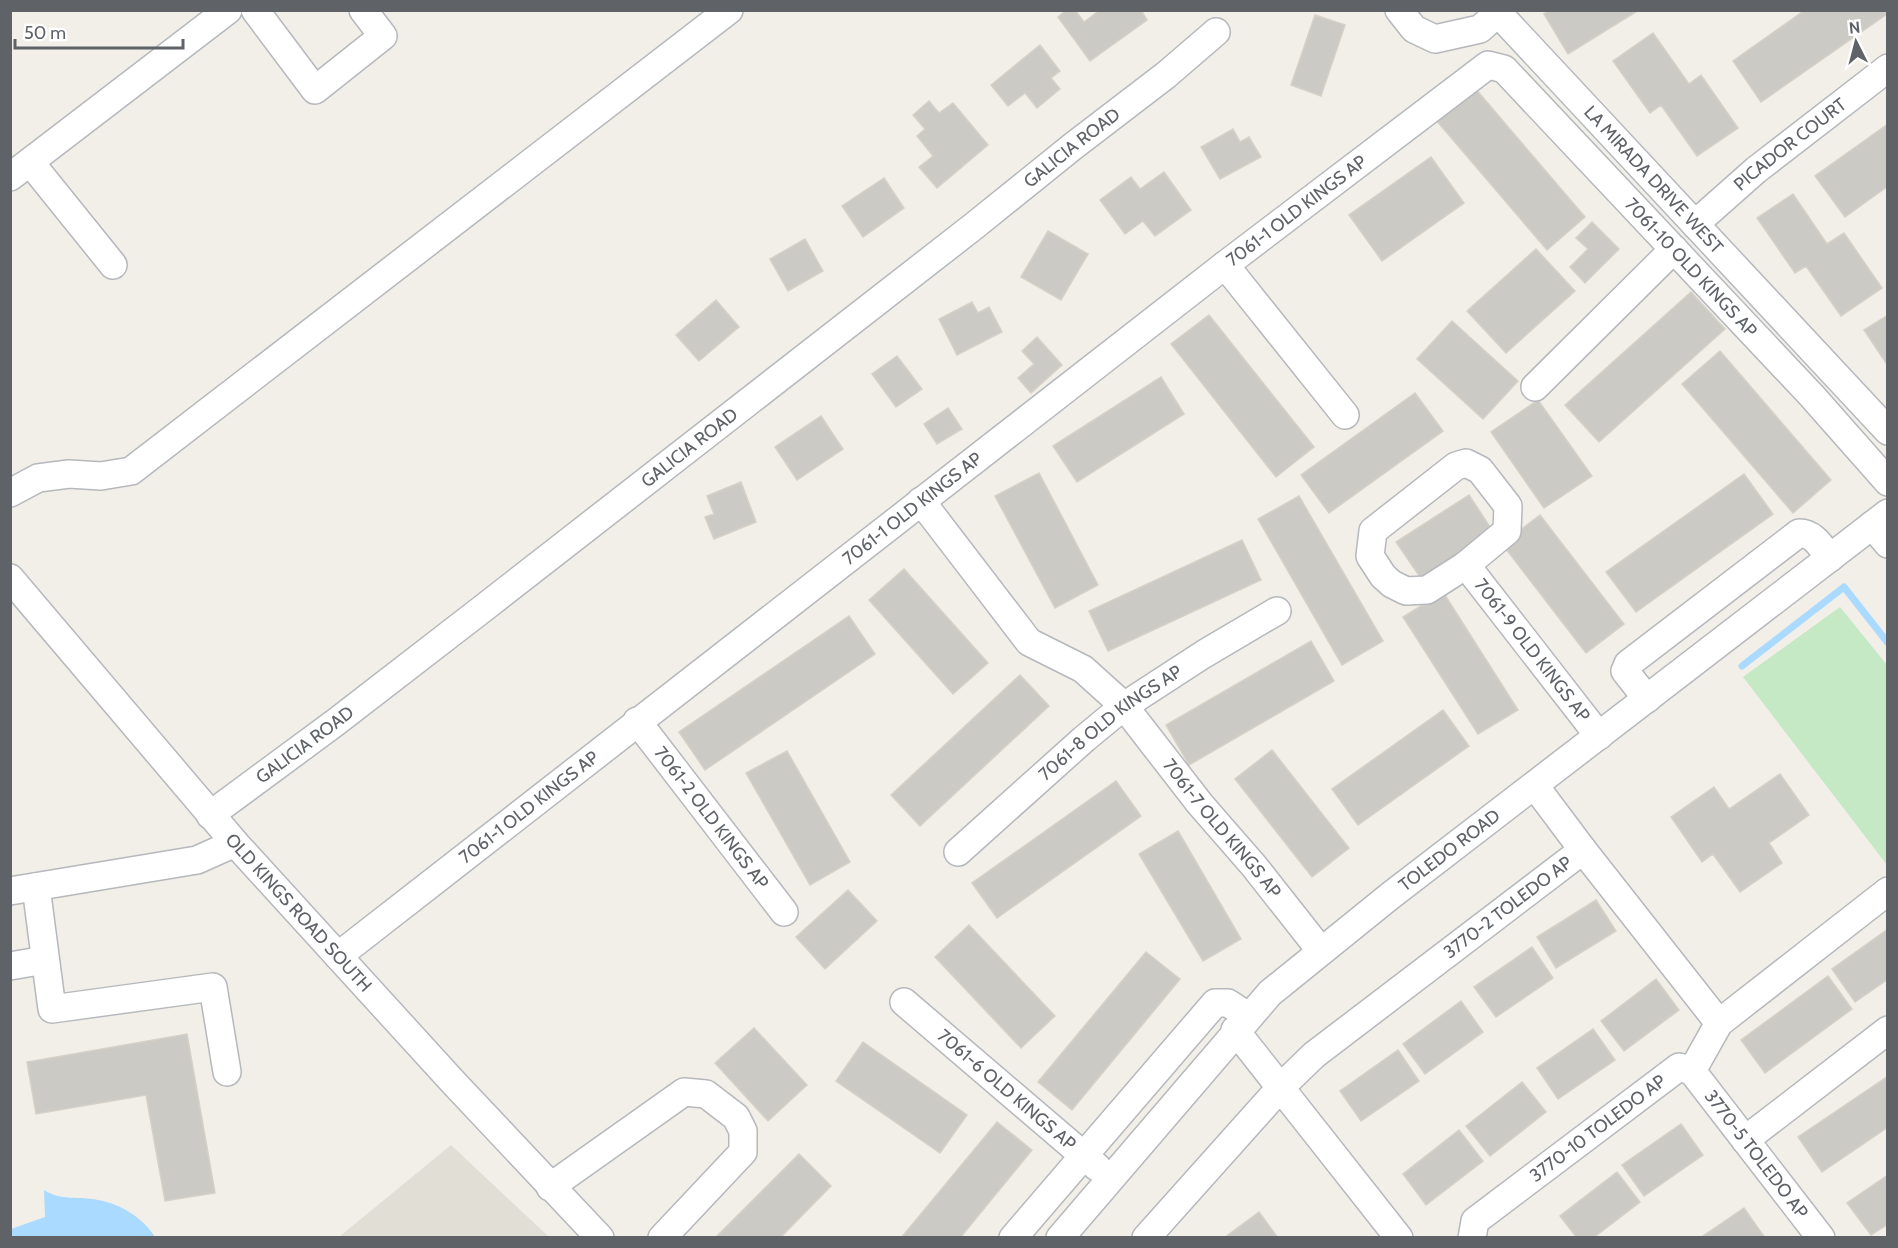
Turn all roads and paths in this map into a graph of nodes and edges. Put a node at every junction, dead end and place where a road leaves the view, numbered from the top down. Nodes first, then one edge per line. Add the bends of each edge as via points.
1 (228, 10) edge
2 (255, 10) edge
3 (363, 10) edge
4 (729, 10) edge
5 (1399, 10) edge
6 (1500, 12) edge
7 (1216, 32) dead end
8 (1488, 65) joint
9 (1887, 68) edge
10 (20, 170) edge
11 (1695, 224) junction
12 (1674, 249) junction
13 (113, 265) dead end
14 (1225, 265) junction
15 (1535, 387) dead end
16 (1345, 415) dead end
17 (1887, 432) edge
18 (1887, 482) edge
19 (10, 493) edge
20 (921, 501) junction
21 (1882, 527) edge
22 (1830, 558) junction
23 (1466, 565) junction
24 (10, 578) edge
25 (1277, 611) dead end
26 (1647, 699) junction
27 (1124, 706) junction
28 (637, 722) junction
29 (1599, 736) junction
30 (1535, 786) junction
31 (210, 815) junction
32 (235, 843) junction
33 (1583, 850) junction
34 (957, 852) dead end
35 (23, 890) edge
36 (1887, 891) edge
37 (784, 912) dead end
38 (1322, 951) junction
39 (338, 956) junction
40 (45, 960) junction
41 (10, 966) edge
42 (904, 1002) dead end
43 (1241, 1023) junction
44 (1719, 1023) junction
45 (1887, 1030) edge
46 (1692, 1071) junction
47 (228, 1072) dead end
48 (1281, 1087) junction
49 (1745, 1140) junction
50 (1084, 1157) junction
51 (1110, 1177) junction
52 (550, 1187) junction
53 (600, 1238) edge
54 (662, 1238) edge
55 (1013, 1238) edge
56 (1060, 1238) edge
57 (1146, 1238) edge
58 (1399, 1238) edge
59 (1472, 1238) edge
60 (1821, 1238) edge

1 - 10 street
2 - 3 street via 315,90 383,36
4 - 19 street via 131,471 38,478
5 - 6 street, LA MIRADA DRIVE WEST via 1414,28 1435,39 1480,30
6 - 11 street, LA MIRADA DRIVE WEST
7 - 31 street, GALICIA ROAD via 481,610
8 - 12 street, 7061-10 OLD KINGS AP via 1504,69
8 - 14 street, 7061-1 OLD KINGS AP
9 - 11 street, PICADOR COURT via 1756,170
10 - 13 street
11 - 17 street, LA MIRADA DRIVE WEST
12 - 15 street
12 - 18 street, 7061-10 OLD KINGS AP
14 - 16 street
14 - 20 street, 7061-1 OLD KINGS AP
20 - 27 street, 7061-7 OLD KINGS AP via 1029,642 1083,669
20 - 28 street, 7061-1 OLD KINGS AP
21 - 22 street, TOLEDO ROAD
22 - 26 street, TOLEDO ROAD
22 - 26 street via 1815,539 1799,533 1637,657 1625,671
23 - 23 street via 1507,531 1508,519 1508,506 1480,470 1466,463 1456,466 1373,531 1370,556 1383,576 1406,591 1428,590
23 - 29 street, 7061-9 OLD KINGS AP
24 - 31 street, OLD KINGS ROAD SOUTH
25 - 27 street, 7061-8 OLD KINGS AP
26 - 29 street, TOLEDO ROAD
27 - 34 street, 7061-8 OLD KINGS AP
27 - 38 street, 7061-7 OLD KINGS AP
28 - 37 street, 7061-2 OLD KINGS AP
28 - 39 street, 7061-1 OLD KINGS AP
29 - 30 street, TOLEDO ROAD
30 - 33 street
30 - 38 street, TOLEDO ROAD
31 - 32 street, OLD KINGS ROAD SOUTH
32 - 35 street via 197,860
32 - 39 street, OLD KINGS ROAD SOUTH
33 - 44 street, 3770-2 TOLEDO AP
33 - 48 street, 3770-2 TOLEDO AP via 1314,1055
35 - 40 street
36 - 44 street
38 - 43 street, TOLEDO ROAD via 1269,993
39 - 52 street, OLD KINGS ROAD SOUTH
40 - 41 street
40 - 47 street via 52,1009 213,987
42 - 50 street, 7061-6 OLD KINGS AP
43 - 48 street
43 - 50 street via 1228,1003 1215,1003
43 - 51 street, TOLEDO ROAD
44 - 46 street
45 - 49 street
46 - 49 street, 3770-5 TOLEDO AP
46 - 59 street, 3770-10 TOLEDO AP via 1679,1067 1475,1221
48 - 57 street, 3770-2 TOLEDO AP
48 - 58 street
49 - 60 street, 3770-5 TOLEDO AP
50 - 51 street, 7061-6 OLD KINGS AP
50 - 55 street
51 - 56 street, TOLEDO ROAD
52 - 53 street, OLD KINGS ROAD SOUTH
52 - 54 street via 684,1092 706,1094 736,1117 743,1131 744,1152

